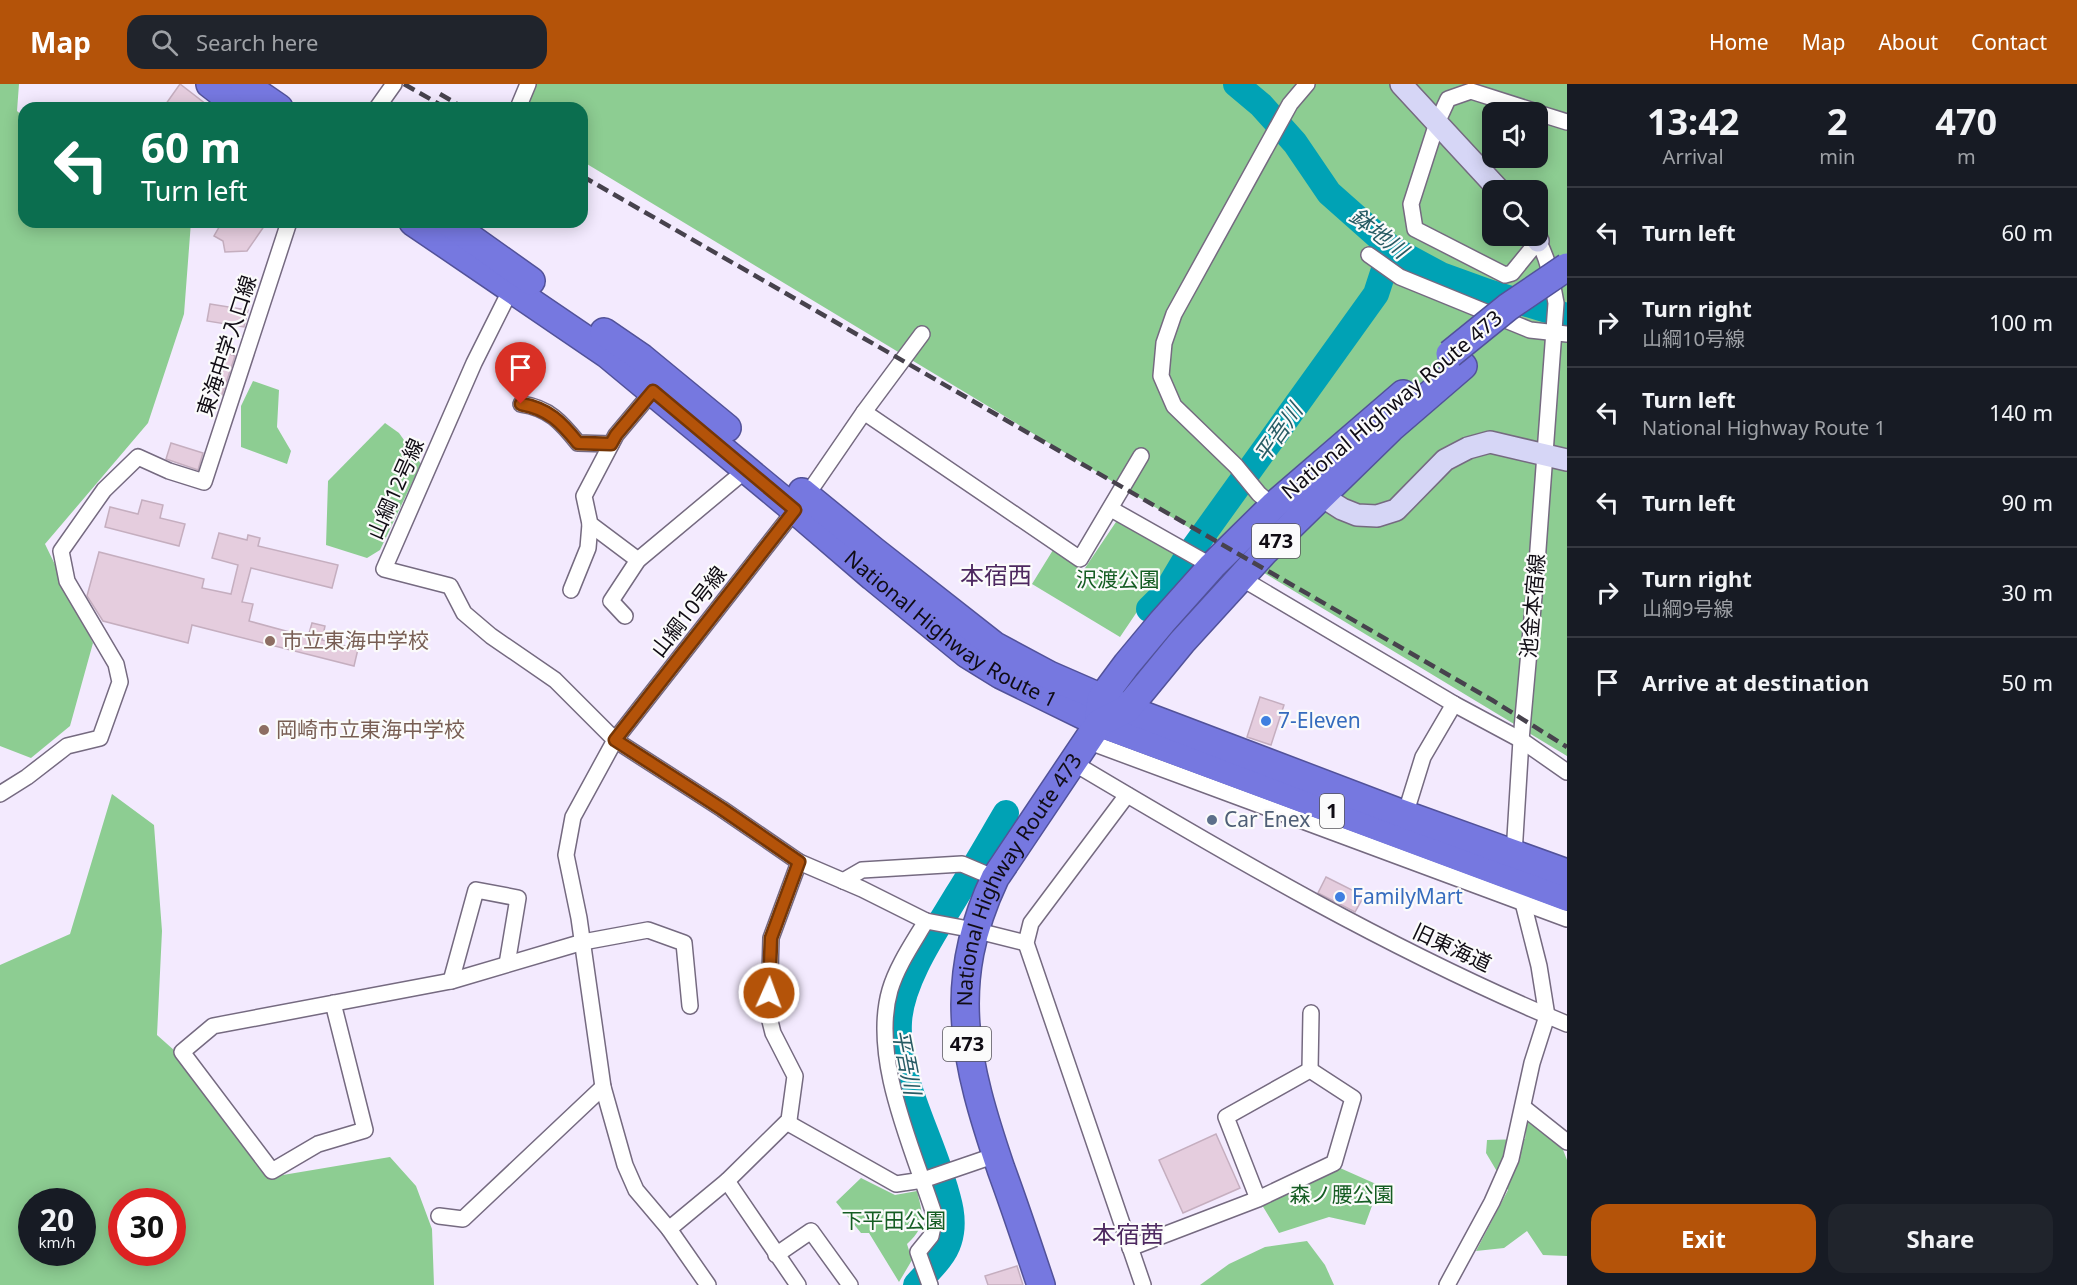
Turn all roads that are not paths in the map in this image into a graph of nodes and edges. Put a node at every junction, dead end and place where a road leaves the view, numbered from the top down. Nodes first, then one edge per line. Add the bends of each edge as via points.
1 (210, 84) edge
2 (244, 84) edge
3 (394, 84) edge
4 (528, 84) edge
5 (1307, 84) edge
6 (1401, 84) edge
7 (233, 102) edge
8 (270, 102) edge
9 (381, 102) edge
10 (520, 102) edge
11 (1504, 102) edge
12 (1548, 116) edge
13 (1567, 122) edge
14 (1437, 123) junction
15 (1490, 180) edge
16 (287, 228) edge
17 (422, 228) edge
18 (456, 228) edge
19 (1531, 246) edge
20 (1541, 246) edge
21 (1369, 255) dead end
22 (1562, 287) edge
23 (511, 289) junction
24 (922, 334) dead end
25 (1561, 334) edge
26 (1456, 360) junction
27 (653, 391) junction
28 (521, 404) dead end
29 (864, 412) junction
30 (611, 444) junction
31 (1544, 454) junction
32 (1141, 456) dead end
33 (1567, 460) edge
34 (747, 469) junction
35 (1323, 497) junction
36 (1266, 500) junction
37 (801, 503) junction
38 (1111, 509) junction
39 (590, 524) junction
40 (638, 560) junction
41 (1209, 564) junction
42 (1241, 578) junction
43 (571, 590) dead end
44 (625, 616) dead end
45 (1454, 704) junction
46 (1127, 709) junction
47 (1089, 731) junction
48 (615, 740) junction
49 (1521, 740) junction
50 (1192, 759) junction
51 (1567, 772) edge
52 (1205, 784) junction
53 (0, 795) edge
54 (1127, 795) junction
55 (1405, 815) junction
56 (1339, 824) junction
57 (799, 862) junction
58 (1567, 873) edge
59 (995, 878) junction
60 (1518, 879) junction
61 (843, 881) junction
62 (1567, 897) edge
63 (1567, 919) edge
64 (926, 921) junction
65 (974, 930) junction
66 (583, 942) junction
67 (1026, 943) junction
68 (507, 964) junction
69 (451, 981) junction
70 (333, 1004) junction
71 (690, 1006) dead end
72 (1311, 1013) dead end
73 (1547, 1016) junction
74 (1567, 1024) edge
75 (1310, 1070) junction
76 (603, 1087) junction
77 (1523, 1107) junction
78 (788, 1123) junction
79 (1567, 1142) edge
80 (996, 1155) junction
81 (923, 1180) junction
82 (727, 1181) junction
83 (1258, 1199) junction
84 (439, 1216) dead end
85 (669, 1229) junction
86 (1130, 1248) junction
87 (776, 1255) junction
88 (708, 1285) edge
89 (798, 1285) edge
90 (850, 1285) edge
91 (930, 1285) edge
92 (1041, 1285) edge
93 (1143, 1285) edge
94 (1447, 1285) edge

1 - 7 highway
2 - 8 highway
3 - 9 street
4 - 10 street
5 - 36 street via 1266,145 1174,314 1164,343 1161,376 1174,406
6 - 14 street
11 - 14 street via 1471,92 1448,99
12 - 13 street
14 - 15 street
14 - 19 street via 1411,204 1415,229 1505,274 1512,273
16 - 53 street, 東海中学入口線 via 204,482 138,457 104,490 61,551 67,581 116,664 120,682 100,738 67,746
17 - 23 highway, National Highway Route 1 / 1
18 - 37 highway, National Highway Route 1 / 1 via 642,358
20 - 22 street, 池金本宿線
21 - 25 street via 1400,277 1530,330
22 - 25 street, 池金本宿線
22 - 26 highway, National Highway Route 473 / 473, bridge via 1508,308
23 - 27 highway, National Highway Route 1 / 1 via 607,354
23 - 48 street, 山綱12号線 via 474,363 384,568 450,586 464,613 555,680
24 - 29 street, 山綱10号線
25 - 31 street, 池金本宿線
26 - 35 highway, National Highway Route 473 / 473
26 - 36 highway, National Highway Route 473 / 473
27 - 30 street
27 - 34 highway, National Highway Route 1 / 1
28 - 30 street via 538,407 562,423 578,443
29 - 37 street, 山綱10号線
29 - 38 street via 1080,559
30 - 39 street via 584,496
31 - 33 street
31 - 35 street via 1490,442 1468,448 1445,460 1396,510 1377,516 1357,515
31 - 49 street, 池金本宿線
32 - 38 street
34 - 37 highway, National Highway Route 1 / 1
34 - 40 street
35 - 42 highway, National Highway Route 473 / 473
36 - 41 highway, National Highway Route 473 / 473
37 - 47 highway, National Highway Route 1 / 1 via 873,577 967,654
37 - 48 street, 山綱10号線
38 - 41 street
39 - 40 street
39 - 43 street via 588,548
40 - 44 street via 611,601
41 - 47 highway, National Highway Route 473 / 473 via 1162,622
42 - 45 street
42 - 46 highway, National Highway Route 473 / 473
45 - 49 street
45 - 55 street via 1423,757
46 - 47 highway, National Highway Route 473 / 473
46 - 55 highway, National Highway Route 1 / 1
47 - 50 highway, National Highway Route 1 / 1
47 - 52 street
47 - 54 street, 旧東海道
47 - 59 highway, National Highway Route 473 / 473
48 - 57 street
48 - 66 street, 山綱10号線 via 573,817 566,855
49 - 51 street
49 - 60 street, 池金本宿線
50 - 52 street
50 - 56 highway, National Highway Route 1 / 1
52 - 56 street
54 - 67 street via 1031,923
54 - 73 street, 旧東海道 via 1259,873 1376,935
55 - 60 highway, National Highway Route 1 / 1
56 - 60 highway, National Highway Route 1 / 1
57 - 61 street
57 - 78 street via 771,938 768,1013 795,1076
58 - 60 highway, National Highway Route 1 / 1
59 - 61 street via 962,864 862,870
59 - 65 highway, National Highway Route 473 / 473
60 - 62 highway, National Highway Route 1 / 1
60 - 63 street
60 - 73 street, 池金本宿線
61 - 64 street
64 - 65 street
64 - 81 street via 898,970 886,1004 885,1023 889,1071
65 - 67 street
65 - 80 highway, National Highway Route 473 / 473 via 966,984 966,1033 973,1081
66 - 68 street
66 - 71 street via 648,930 684,943
66 - 76 street
67 - 86 street
68 - 69 street
68 - 69 street via 518,898 476,890
69 - 70 street
70 - 70 street via 213,1026 182,1052 272,1171 318,1144 365,1130
72 - 75 street
73 - 74 street, 旧東海道
73 - 77 street
75 - 83 street via 1226,1117
75 - 83 street via 1353,1098 1334,1163
76 - 84 street via 463,1219
76 - 85 street via 636,1190
77 - 79 street
77 - 94 street via 1511,1159
78 - 81 street via 896,1184
78 - 82 street
80 - 81 street
80 - 92 highway, National Highway Route 473 / 473
81 - 91 street via 935,1217 931,1236 918,1252
82 - 85 street
82 - 87 street
83 - 86 street
85 - 88 street
86 - 93 street
87 - 89 street
87 - 90 street via 811,1231

